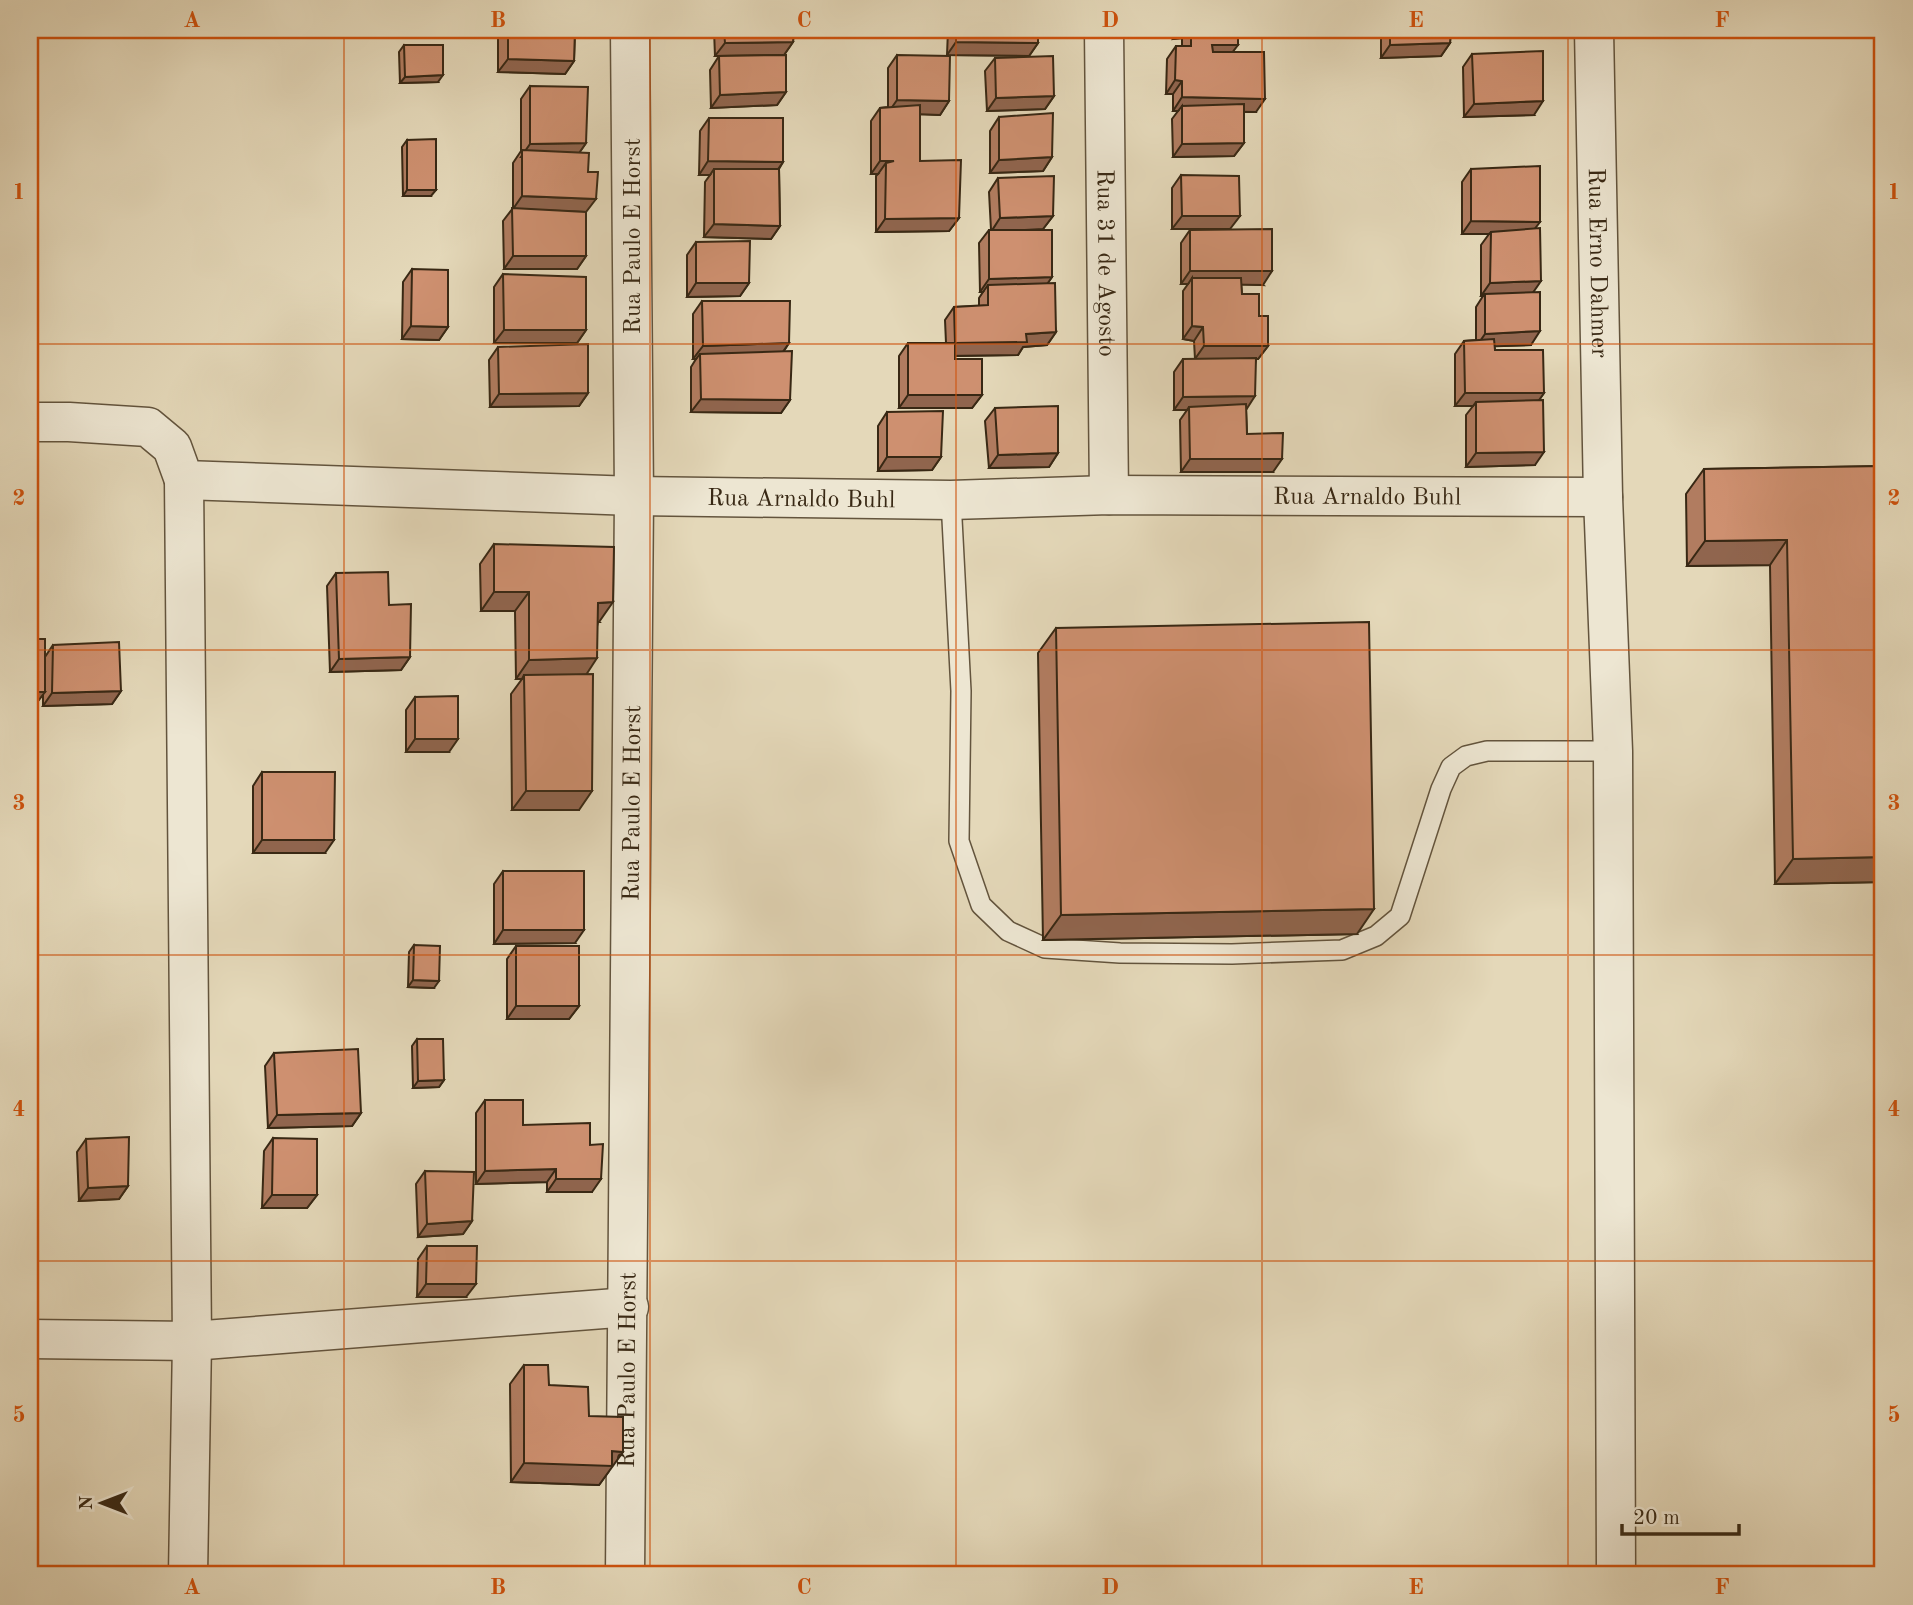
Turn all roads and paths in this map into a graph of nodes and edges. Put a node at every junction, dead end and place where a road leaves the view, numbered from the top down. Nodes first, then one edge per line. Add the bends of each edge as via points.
1 (630, 30) edge
2 (1104, 30) edge
3 (1594, 30) edge
4 (30, 422) edge
5 (184, 480) junction
6 (1109, 495) junction
7 (634, 496) junction
8 (1603, 497) junction
9 (951, 500) junction
10 (1613, 751) junction
11 (629, 1307) junction
12 (30, 1339) edge
13 (192, 1341) junction
14 (188, 1575) edge
15 (625, 1575) edge
16 (1616, 1575) edge

1 - 7 street, Rua Paulo E Horst
2 - 6 street, Rua 31 de Agosto
3 - 8 street, Rua Erno Dahmer
4 - 5 street via 148,427 172,447
5 - 7 street, Rua Arnaldo Buhl
5 - 13 street
6 - 8 street, Rua Arnaldo Buhl
6 - 9 street, Rua Arnaldo Buhl
7 - 9 street, Rua Arnaldo Buhl
7 - 11 street, Rua Paulo E Horst
8 - 10 street, Rua Erno Dahmer
9 - 10 lane via 961,691 959,841 981,905 1008,931 1045,948 1232,954 1342,950 1376,936 1400,916 1451,767 1466,756 1487,751
10 - 16 street, Rua Erno Dahmer
11 - 13 street
11 - 15 street, Rua Paulo E Horst
12 - 13 street
13 - 14 street

